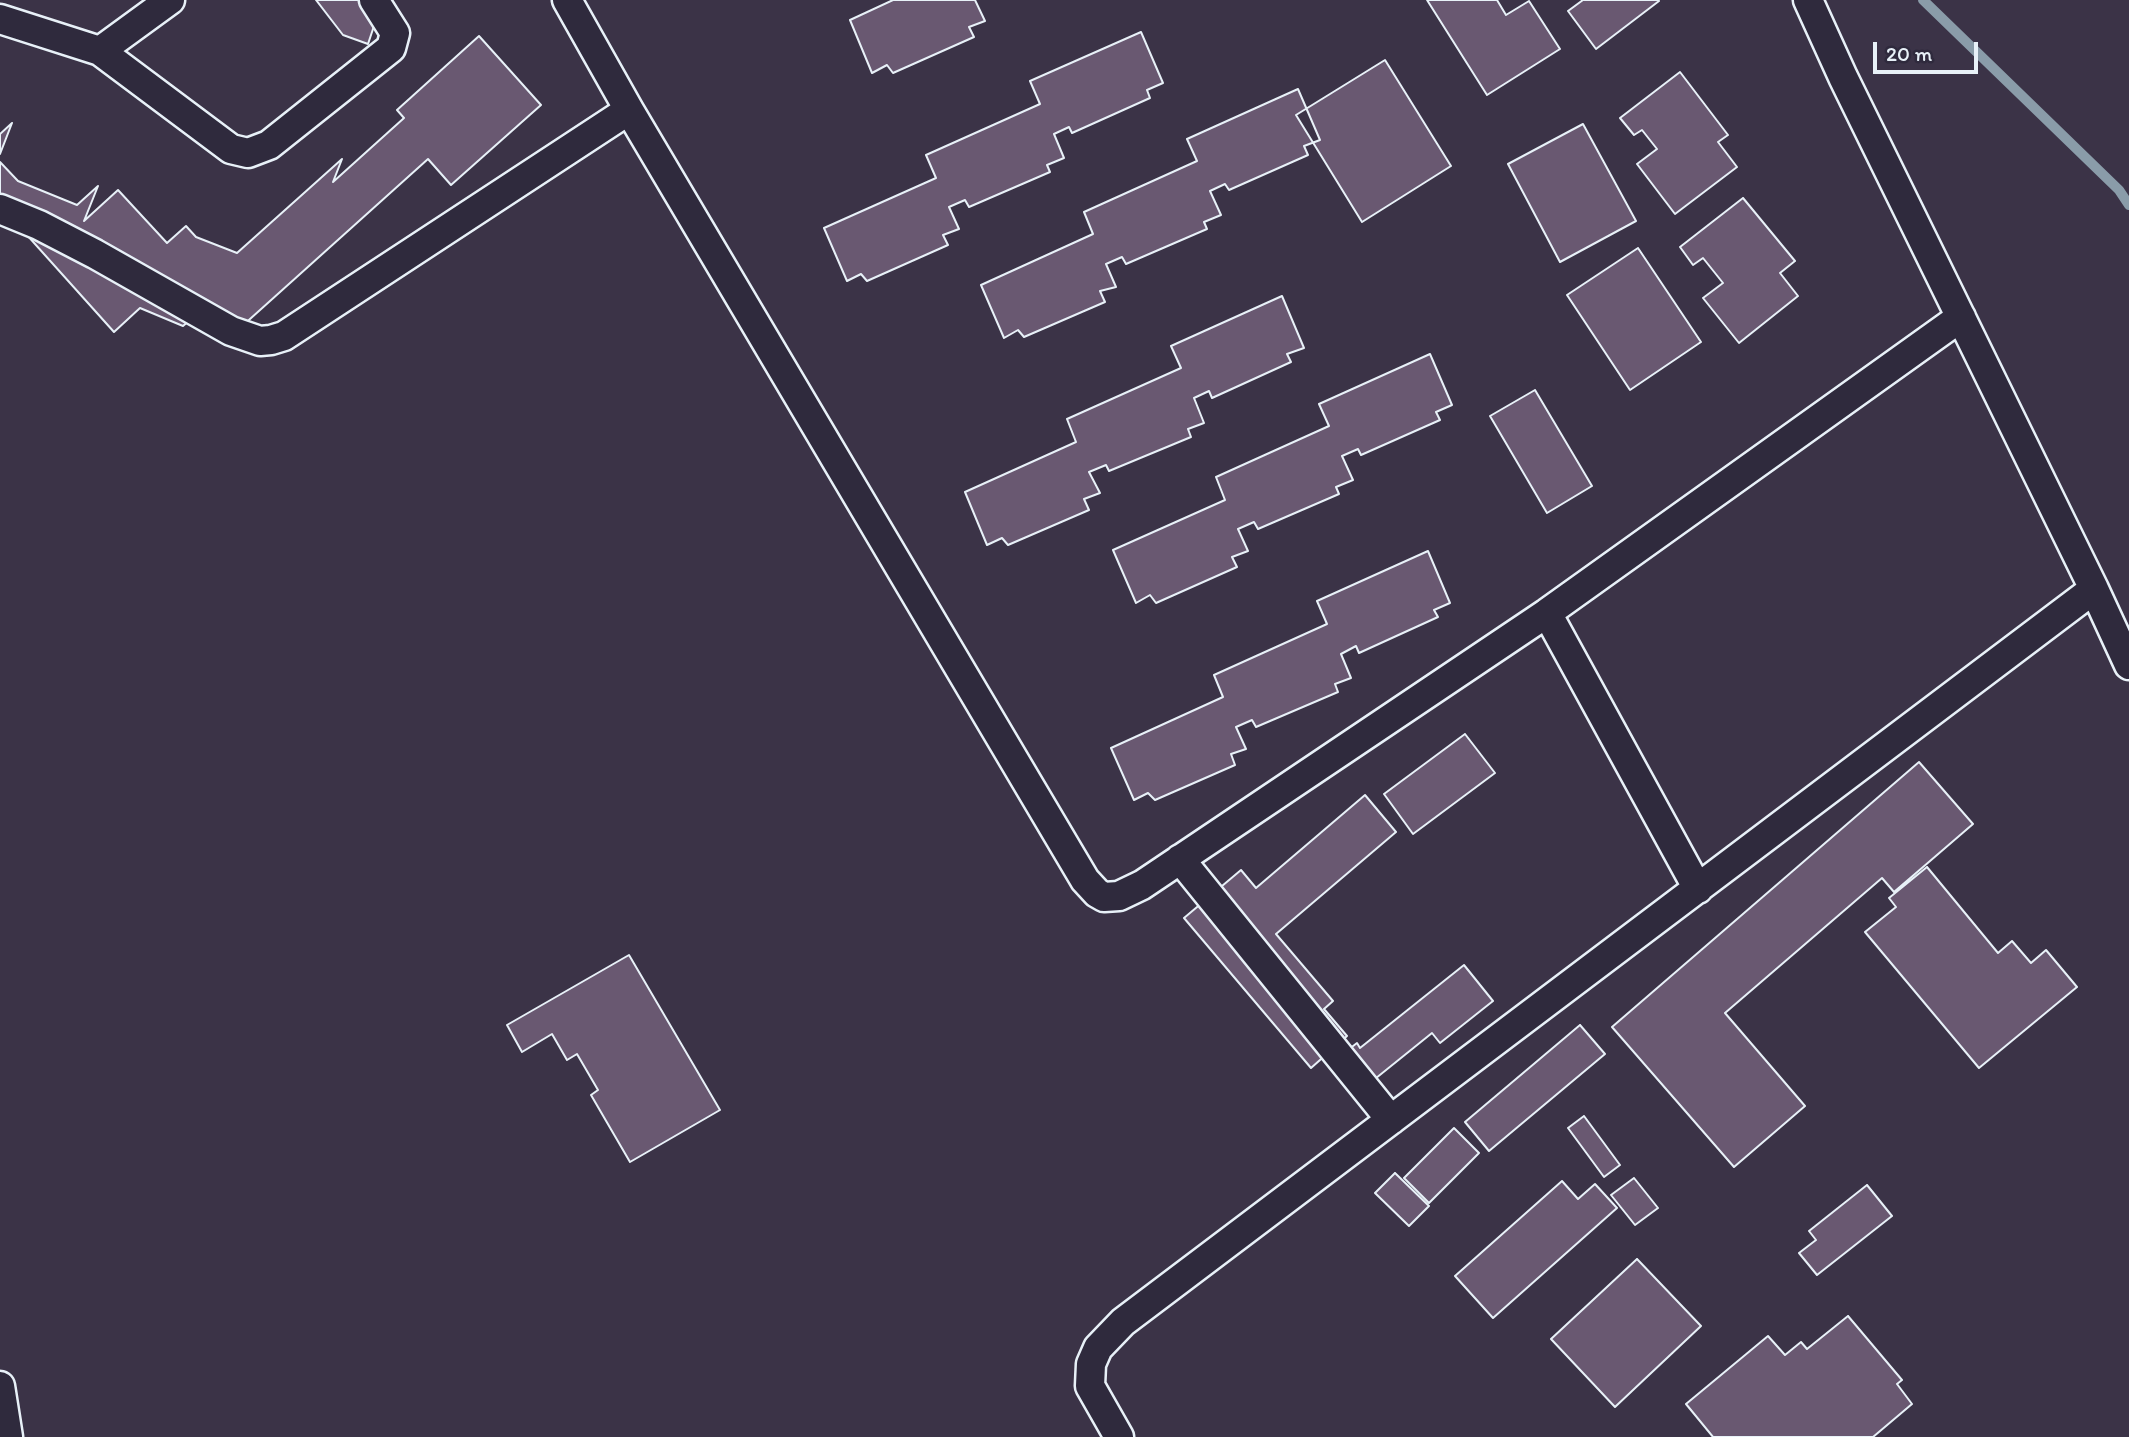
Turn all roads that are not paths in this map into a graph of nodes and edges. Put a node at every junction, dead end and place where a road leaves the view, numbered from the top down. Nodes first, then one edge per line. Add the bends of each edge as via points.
1 (170, 0) edge
2 (374, 0) edge
3 (567, 0) edge
4 (1808, 0) edge
5 (0, 19) edge
6 (100, 51) junction
7 (629, 110) junction
8 (0, 209) edge
9 (1961, 317) junction
10 (2094, 589) junction
11 (1547, 613) junction
12 (2129, 665) edge
13 (1180, 859) junction
14 (1698, 889) junction
15 (1391, 1120) junction
16 (0, 1385) edge
17 (8, 1437) edge
18 (1119, 1437) edge

1 - 6 street
2 - 6 street via 395,33 391,48 256,152 231,149
3 - 7 street
4 - 9 street
5 - 6 street
7 - 8 street via 284,336 271,340 232,331 95,254
7 - 13 street via 1085,880 1097,893 1115,897
9 - 10 street
9 - 11 street
10 - 12 street
10 - 14 street
11 - 13 street
11 - 14 street
13 - 15 street
14 - 15 street
15 - 18 street via 1123,1322 1098,1348 1091,1364 1090,1386
16 - 17 street

